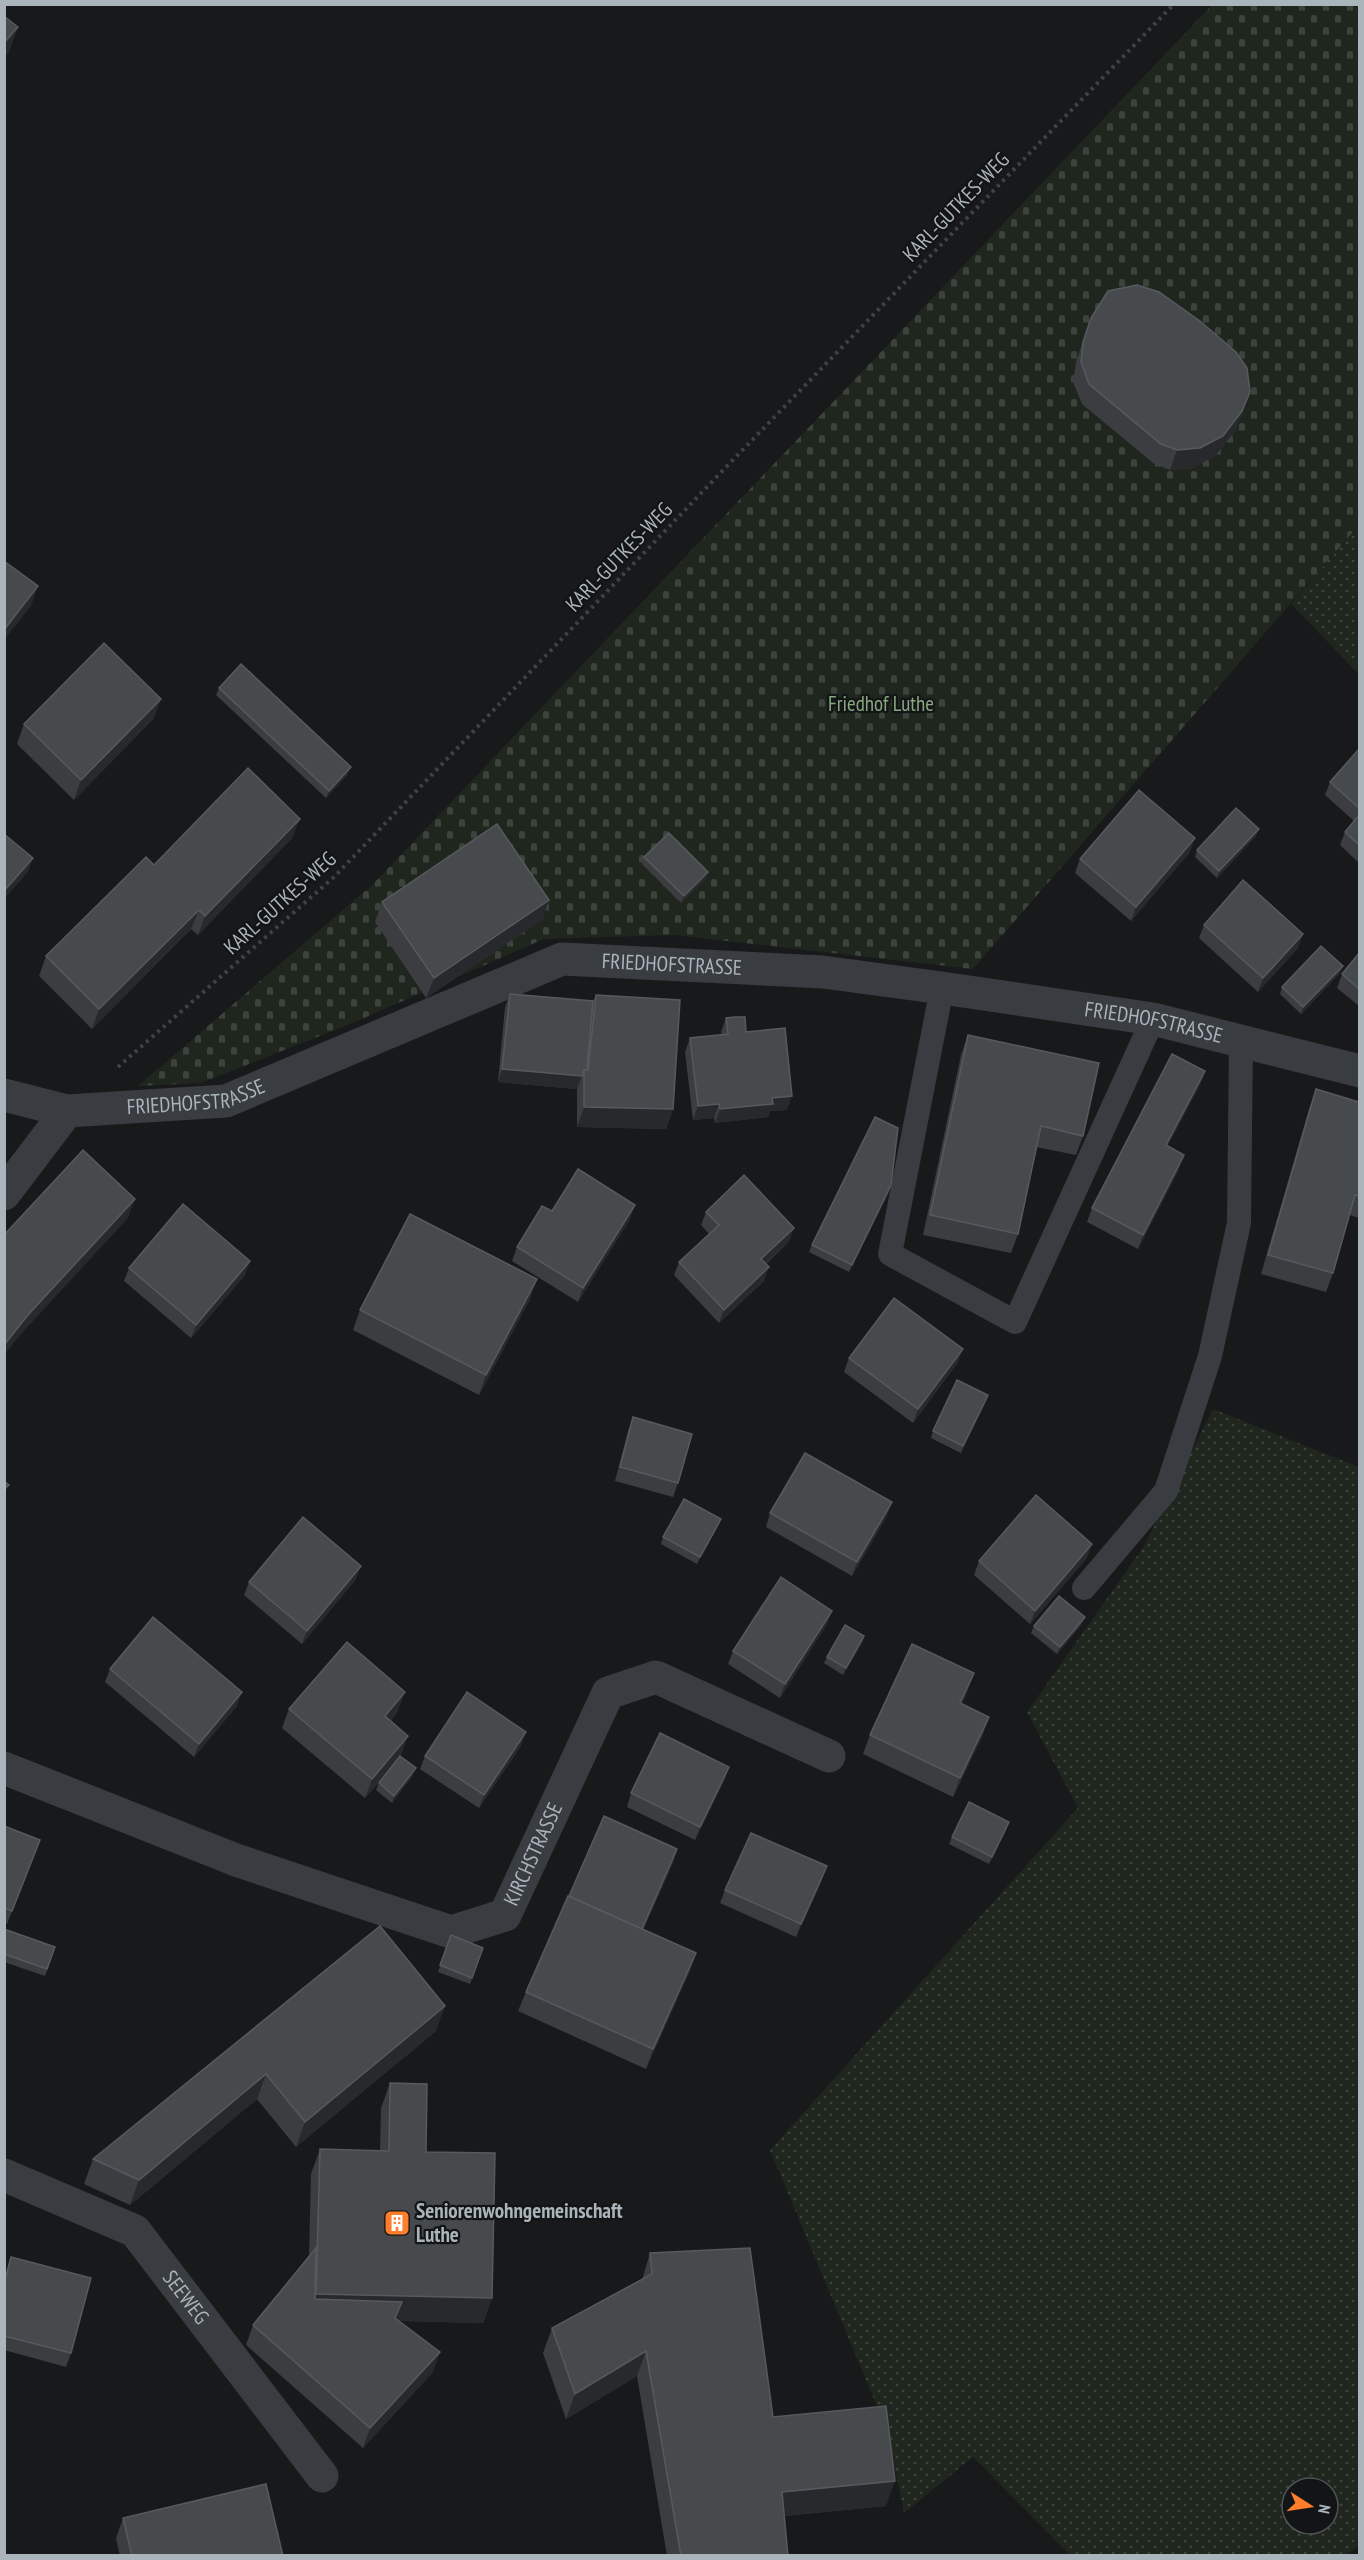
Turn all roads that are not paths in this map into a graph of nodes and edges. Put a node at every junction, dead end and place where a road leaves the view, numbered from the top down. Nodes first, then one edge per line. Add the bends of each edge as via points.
1 (942, 988) junction
2 (1153, 1019) junction
3 (1241, 1041) junction
4 (1359, 1071) edge
5 (4, 1095) edge
6 (67, 1111) junction
7 (4, 1194) edge
8 (1084, 1588) dead end
9 (829, 1756) dead end
10 (4, 1768) edge
11 (4, 2175) edge
12 (322, 2476) dead end

1 - 2 street, FRIEDHOFSTRASSE
1 - 2 lane via 890,1254 1015,1322
1 - 6 street, FRIEDHOFSTRASSE via 823,972 562,958 226,1101
2 - 3 street, FRIEDHOFSTRASSE
3 - 4 street, FRIEDHOFSTRASSE
3 - 8 lane via 1239,1223 1210,1356 1166,1491
5 - 6 street, FRIEDHOFSTRASSE
6 - 7 street
9 - 10 street, KIRCHSTRASSE via 656,1677 608,1693 505,1915 451,1932 236,1860
11 - 12 street, SEEWEG via 135,2231

